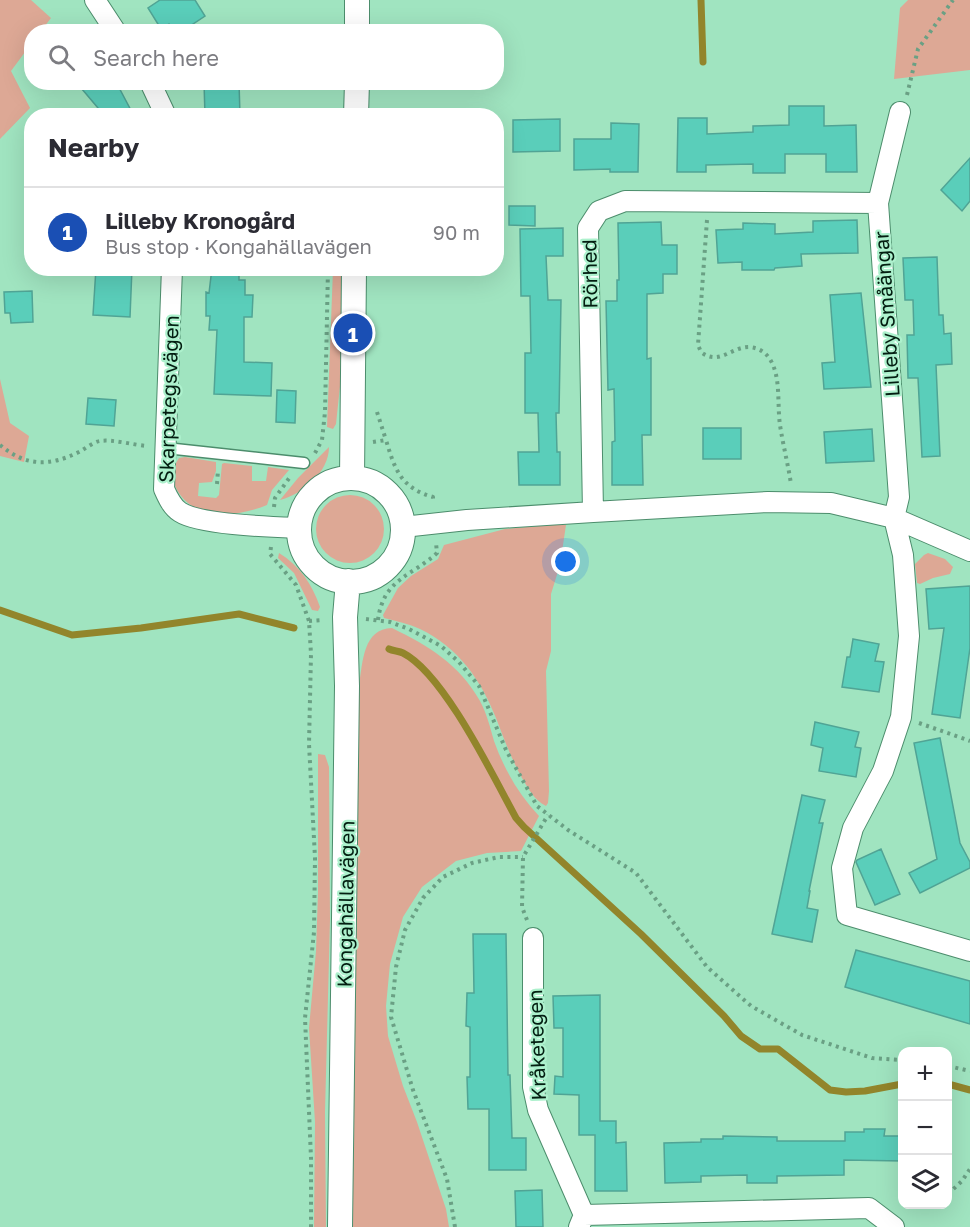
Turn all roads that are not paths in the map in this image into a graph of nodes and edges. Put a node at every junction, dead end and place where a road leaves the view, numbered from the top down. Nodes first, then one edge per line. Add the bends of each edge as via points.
1 (95, 0) edge
2 (357, 0) edge
3 (111, 24) edge
4 (357, 24) edge
5 (154, 90) edge
6 (357, 90) edge
7 (162, 108) edge
8 (356, 108) edge
9 (900, 112) road end
10 (878, 203) junction
11 (172, 276) edge
12 (354, 276) edge
13 (166, 448) junction
14 (304, 463) road end
15 (352, 478) junction
16 (593, 512) junction
17 (894, 518) junction
18 (299, 528) junction
19 (402, 528) junction
20 (970, 551) edge
21 (348, 581) junction
22 (533, 938) road end
23 (970, 951) edge
24 (582, 1221) edge
25 (340, 1227) edge
26 (894, 1227) edge

1 - 3 street
2 - 4 street
5 - 7 street
6 - 8 street
9 - 10 street, Lilleby Småängar
10 - 16 street, Rörhed via 625,201 599,211 588,228
10 - 17 street, Lilleby Småängar via 899,497
11 - 13 street, Skarpetegsvägen
12 - 15 street
13 - 14 lane
13 - 18 street, Skarpetegsvägen via 164,489 180,512 201,520
15 - 18 street via 332,482 315,492 304,509
15 - 19 street via 371,482 387,493 398,508
16 - 17 street via 831,502
16 - 19 street
17 - 20 street
17 - 23 street via 903,555 909,636 901,717 883,771 854,828 842,868 847,915
18 - 21 street via 302,548 313,565 329,577
19 - 21 street via 399,549 387,567 369,578
21 - 25 street, Kongahällavägen
22 - 24 street, Kråketegen via 533,1087 538,1110
24 - 26 street, Kråketegen via 869,1208

